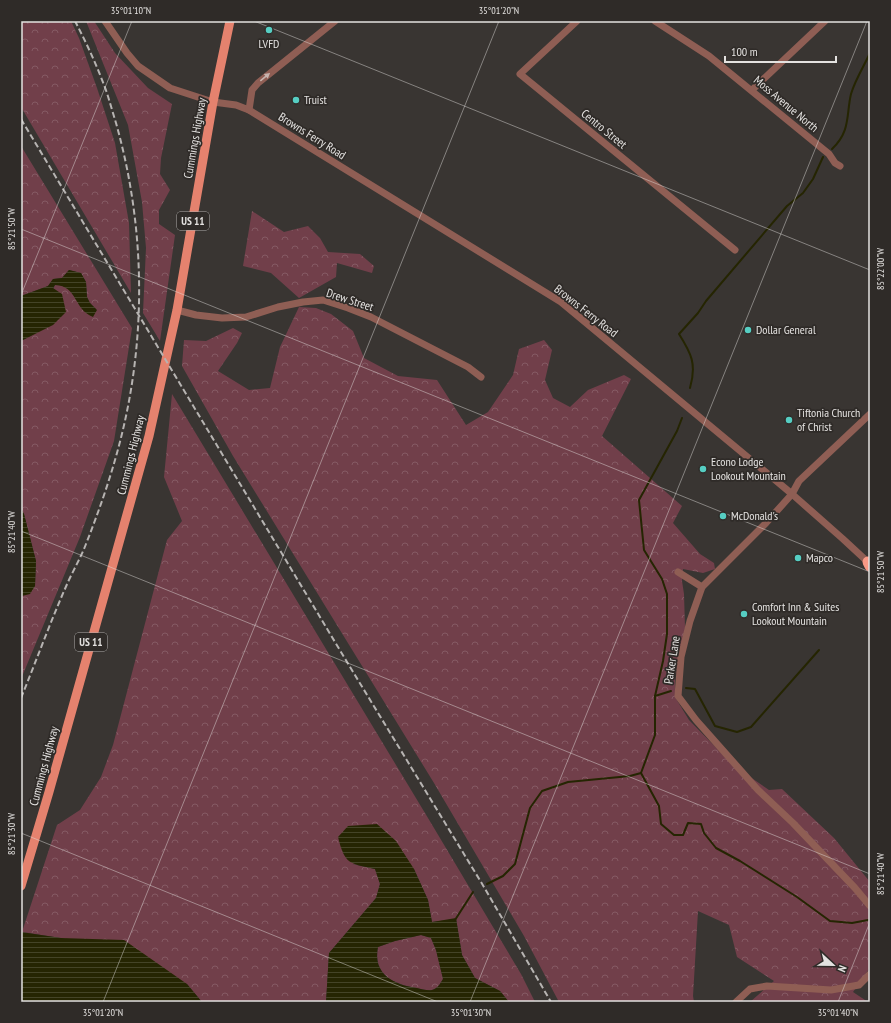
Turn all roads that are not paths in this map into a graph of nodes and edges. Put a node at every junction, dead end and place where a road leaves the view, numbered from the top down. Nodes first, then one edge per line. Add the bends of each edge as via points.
1 (105, 21) edge
2 (230, 21) edge
3 (335, 21) edge
4 (577, 21) edge
5 (655, 21) edge
6 (825, 21) edge
7 (327, 23) edge
8 (752, 90) junction
9 (213, 102) junction
10 (249, 110) junction
11 (840, 166) dead end
12 (736, 250) dead end
13 (177, 310) junction
14 (481, 377) dead end
15 (870, 414) edge
16 (792, 494) junction
17 (870, 564) edge
18 (678, 572) dead end
19 (702, 587) junction
20 (22, 884) edge
21 (870, 906) edge
22 (870, 974) edge
23 (736, 1002) edge

1 - 9 street, Browns Ferry Road via 138,66 154,78 170,88
2 - 9 main road, Cummings Highway / US 11
3 - 7 street
4 - 12 street, Centro Street via 520,74
5 - 8 street, Moss Avenue North via 709,56
6 - 8 street
10 -> 7 street via 252,90 258,83
8 - 11 street, Moss Avenue North
9 - 10 street, Browns Ferry Road via 236,105
9 - 13 main road, Cummings Highway / US 11
10 - 16 street, Browns Ferry Road via 561,302
13 - 14 street, Drew Street via 222,318 246,317 278,307 323,300 371,318 468,367
13 - 20 main road, Cummings Highway / US 11 via 137,483
15 - 16 street, Parker Lane via 799,481
16 - 17 street, Browns Ferry Road
16 - 19 street, Parker Lane
18 - 19 street
19 - 21 street, Parker Lane via 681,657 678,696 758,790 793,823
22 - 23 street via 859,985 831,990 767,986 750,989

